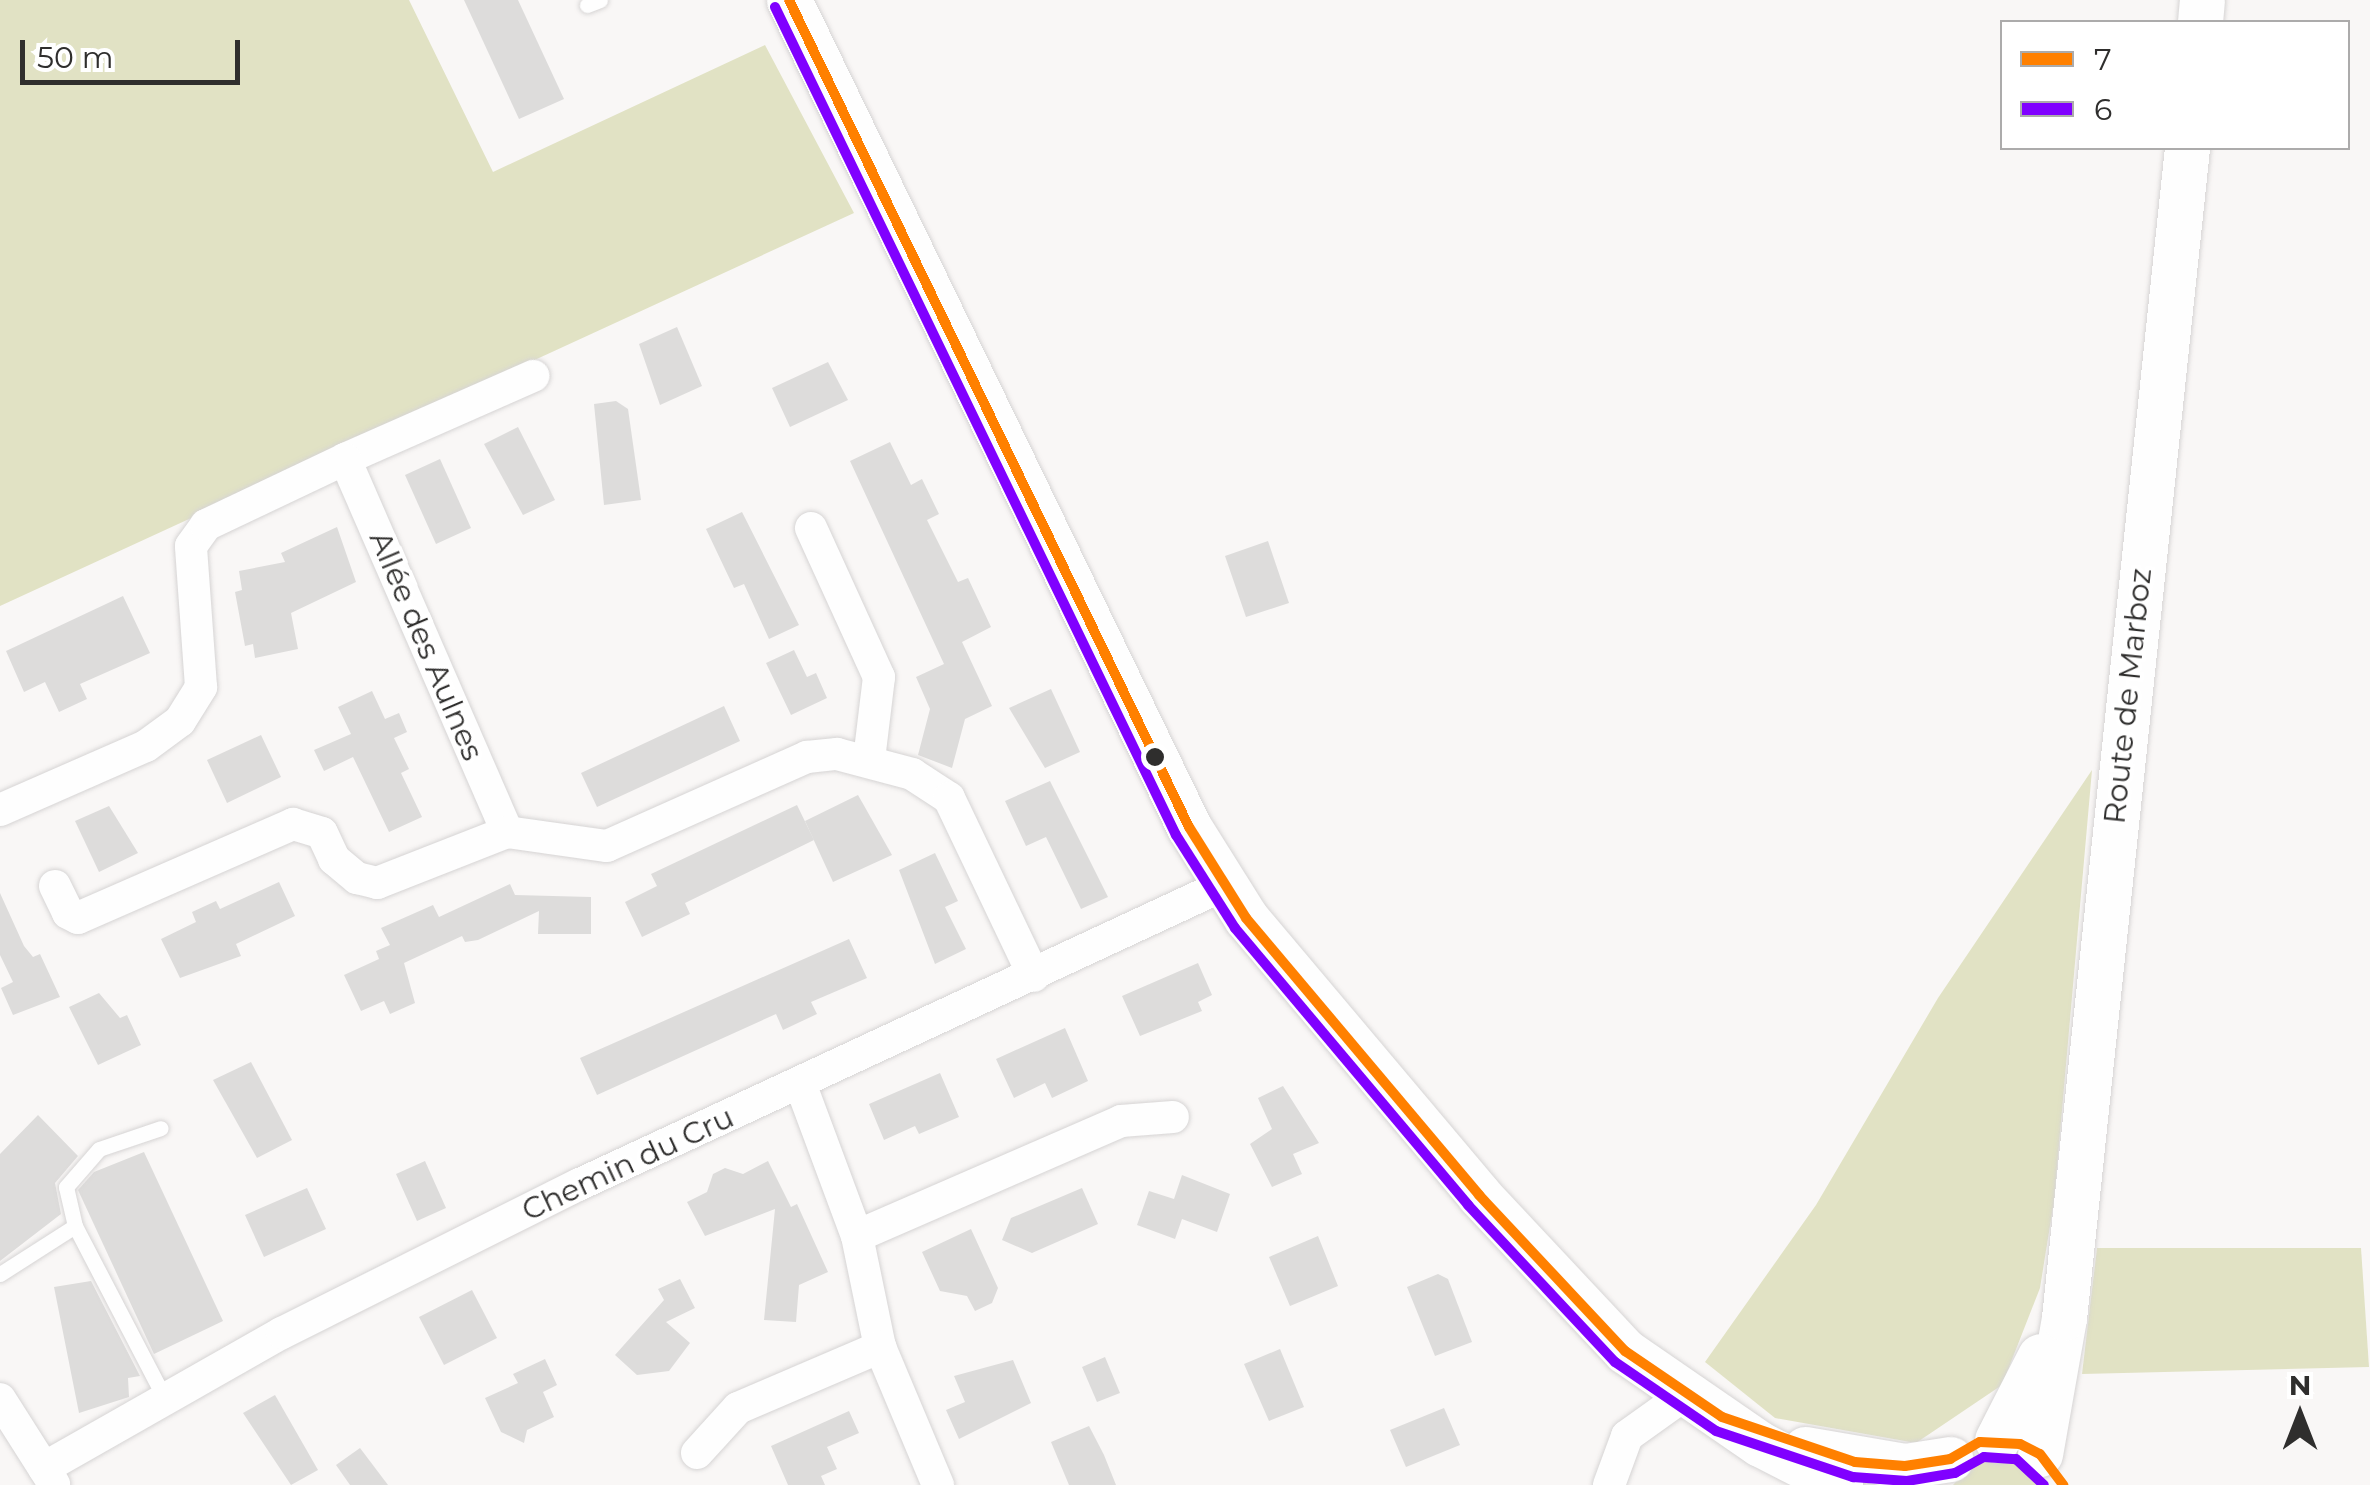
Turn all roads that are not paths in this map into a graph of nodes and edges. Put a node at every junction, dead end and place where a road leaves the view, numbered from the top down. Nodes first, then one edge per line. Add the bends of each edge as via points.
1 (789, 0) edge
2 (2187, 150) edge
3 (533, 376) dead end
4 (345, 459) junction
5 (812, 528) dead end
6 (869, 760) junction
7 (0, 810) edge
8 (506, 832) junction
9 (55, 886) dead end
10 (1224, 886) junction
11 (1034, 976) junction
12 (800, 1084) junction
13 (1173, 1117) dead end
14 (161, 1128) dead end
15 (75, 1226) junction
16 (858, 1236) junction
17 (2072, 1244) junction
18 (0, 1274) edge
19 (880, 1346) junction
20 (0, 1399) edge
21 (165, 1400) junction
22 (1704, 1405) junction
23 (1998, 1440) junction
24 (697, 1453) dead end
25 (2051, 1470) edge
26 (1942, 1472) edge
27 (49, 1476) edge
28 (938, 1485) edge
29 (1609, 1485) edge
30 (1840, 1485) edge

1 - 10 street via 1072,588
2 - 17 street, Route de Marboz
3 - 4 street
4 - 7 street via 206,525 191,546 200,686 180,721 146,746
4 - 8 street, Allée des Aulnes
5 - 6 street via 880,677
6 - 8 street via 807,757 608,846
6 - 11 street via 912,774 949,798
8 - 9 street via 377,882 357,878 334,860 322,832 293,824 78,918 68,914
10 - 11 street, Chemin du Cru
10 - 22 street via 1568,1294 1626,1352
11 - 12 street, Chemin du Cru
12 - 16 street
12 - 21 street, Chemin du Cru via 578,1185
13 - 16 street via 1121,1121
14 - 15 lane via 99,1149 66,1187
15 - 18 lane
15 - 21 lane
16 - 19 street
17 - 23 street, Route de Marboz via 2040,1356
17 - 25 street, Route de Marboz
19 - 24 street via 738,1408
19 - 28 street
20 - 27 street
21 - 27 street, Chemin du Cru
22 - 26 street via 1854,1462
22 - 29 street via 1628,1436
22 - 30 street
23 - 25 street
23 - 26 street

